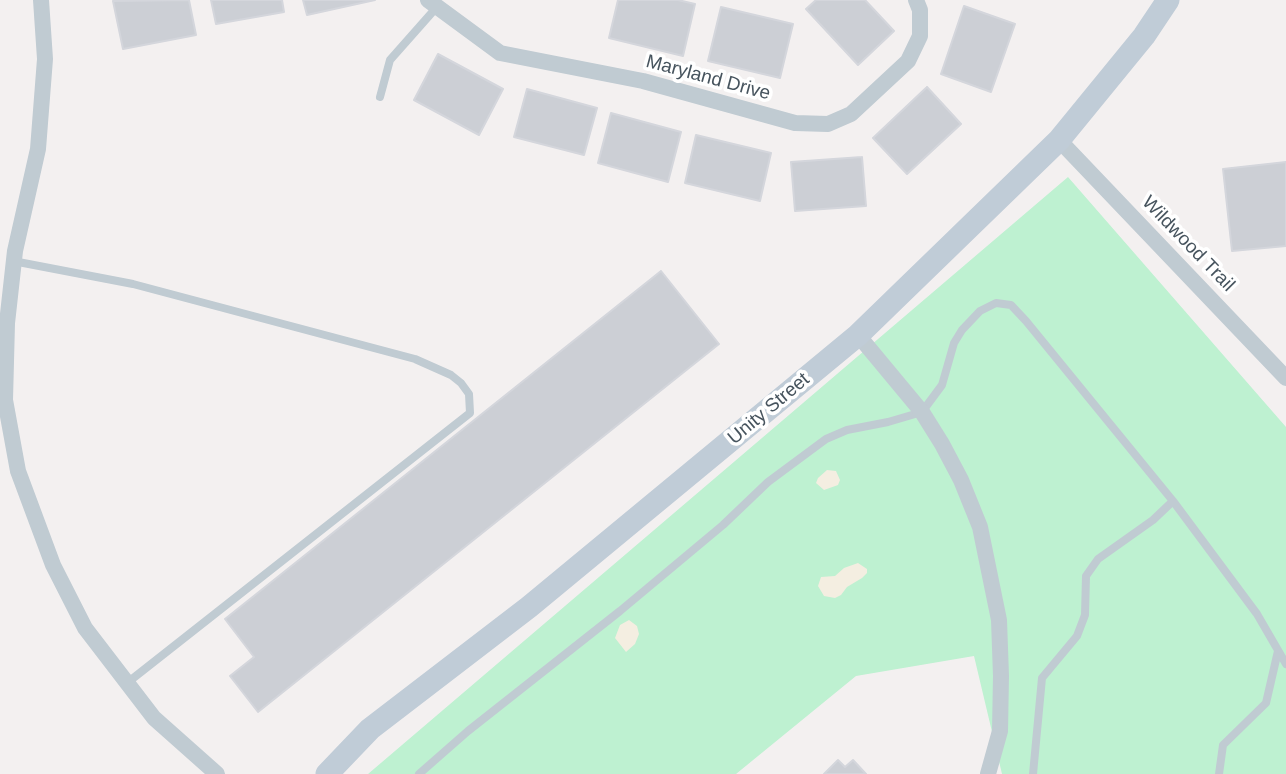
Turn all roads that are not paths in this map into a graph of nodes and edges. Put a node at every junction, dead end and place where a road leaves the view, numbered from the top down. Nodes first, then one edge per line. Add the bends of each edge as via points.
1 (41, 0) edge
2 (916, 0) edge
3 (1168, 0) edge
4 (432, 4) edge
5 (380, 97) dead end
6 (1059, 140) junction
7 (9, 253) edge
8 (858, 335) junction
9 (1286, 378) edge
10 (922, 412) junction
11 (1172, 501) junction
12 (1278, 650) junction
13 (1286, 664) edge
14 (127, 683) junction
15 (216, 774) edge
16 (327, 774) edge
17 (419, 774) edge
18 (988, 774) edge
19 (1033, 774) edge
20 (1219, 774) edge

1 - 7 street via 45,59 38,149
2 - 4 street, Maryland Drive via 920,36 908,61 851,114 828,124 795,123 643,81 500,53
3 - 6 street, Unity Street
4 - 5 lane via 390,60
6 - 8 street, Unity Street
6 - 9 street, Wildwood Trail
7 - 14 street via 5,400 18,471 58,576 85,628
7 - 14 lane via 415,359 451,375 469,394 470,413
8 - 10 street
8 - 16 street, Unity Street via 529,607 370,729
10 - 11 lane via 942,385 954,343 969,320 988,305 1011,305
10 - 17 lane via 826,439 768,482 723,525
10 - 18 street via 961,480 980,527 999,620 1000,730
11 - 12 lane via 1257,614
11 - 19 lane via 1098,559 1086,576 1085,615 1077,636 1042,678
12 - 13 lane
12 - 20 lane via 1266,703 1223,745
14 - 15 street via 154,718

